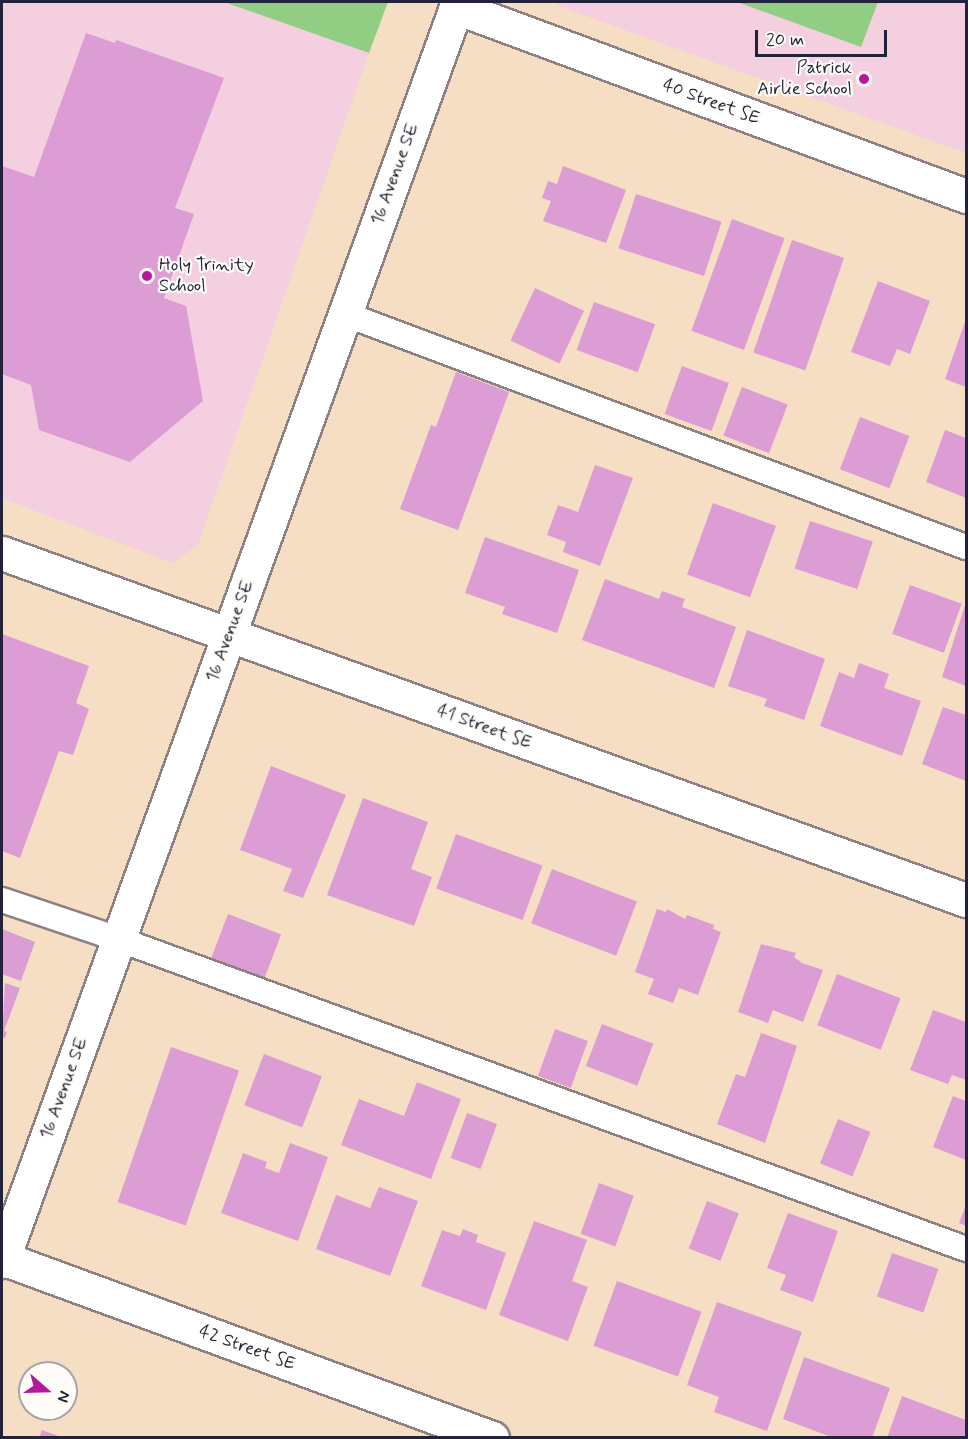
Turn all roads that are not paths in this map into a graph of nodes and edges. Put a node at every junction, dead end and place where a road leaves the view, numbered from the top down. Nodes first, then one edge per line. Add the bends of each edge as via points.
1 (457, 4) edge
2 (966, 196) edge
3 (345, 314) junction
4 (966, 547) edge
5 (2, 553) edge
6 (229, 635) junction
7 (2, 900) edge
8 (966, 900) edge
9 (118, 939) junction
10 (966, 1249) edge
11 (2, 1259) edge
12 (492, 1437) edge

1 - 2 street, 40 Street SE
1 - 3 street, 16 Avenue SE
3 - 4 lane
3 - 6 street, 16 Avenue SE
5 - 6 street, 41 Street SE
6 - 8 street, 41 Street SE
6 - 9 street, 16 Avenue SE
7 - 9 lane
9 - 10 lane
9 - 11 street, 16 Avenue SE
11 - 12 street, 42 Street SE

